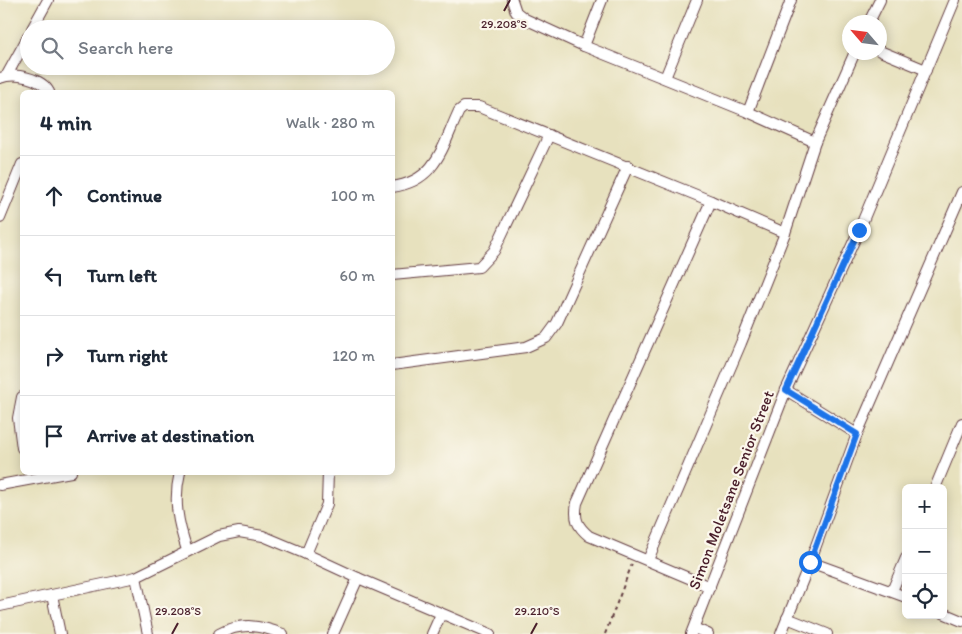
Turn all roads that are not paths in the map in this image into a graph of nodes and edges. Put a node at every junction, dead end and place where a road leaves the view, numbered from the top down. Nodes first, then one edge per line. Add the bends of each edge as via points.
1 (48, 0) edge
2 (512, 0) edge
3 (602, 0) edge
4 (697, 0) edge
5 (791, 0) edge
6 (880, 0) edge
7 (956, 0) edge
8 (872, 15) edge
9 (37, 20) edge
10 (584, 46) junction
11 (20, 50) edge
12 (887, 54) edge
13 (851, 60) edge
14 (926, 70) junction
15 (4, 76) edge
16 (665, 78) junction
17 (48, 90) edge
18 (748, 112) junction
19 (549, 135) junction
20 (815, 142) junction
21 (628, 166) junction
22 (20, 169) edge
23 (395, 186) edge
24 (962, 192) edge
25 (712, 201) junction
26 (0, 218) edge
27 (785, 233) junction
28 (395, 275) edge
29 (395, 364) edge
30 (786, 390) junction
31 (20, 408) edge
32 (962, 423) edge
33 (20, 433) edge
34 (857, 434) junction
35 (179, 475) edge
36 (328, 475) edge
37 (29, 476) edge
38 (937, 484) edge
39 (0, 485) edge
40 (186, 550) junction
41 (306, 554) junction
42 (648, 560) junction
43 (810, 562) junction
44 (902, 567) edge
45 (136, 578) junction
46 (358, 578) junction
47 (710, 587) junction
48 (892, 591) junction
49 (52, 595) junction
50 (902, 595) edge
51 (0, 606) edge
52 (441, 614) junction
53 (947, 615) edge
54 (787, 618) junction
55 (962, 621) edge
56 (692, 631) edge
57 (60, 634) edge
58 (148, 634) edge
59 (219, 634) edge
60 (283, 634) edge
61 (333, 634) edge
62 (432, 634) edge
63 (490, 634) edge
64 (708, 634) edge
65 (781, 634) edge
66 (827, 634) edge

1 - 9 street
2 - 10 street via 516,12 525,19
3 - 10 street
4 - 16 street
5 - 18 street
6 - 8 street
7 - 14 street, Simon Moletsane Senior Street
10 - 16 street
11 - 15 street
12 - 14 street
13 - 20 street
14 - 30 street, Simon Moletsane Senior Street via 859,230
15 - 17 street via 15,75 40,83
16 - 18 street
18 - 20 street
19 - 21 street
19 - 23 street via 479,106 464,107 459,111 430,171 421,179
19 - 28 street via 494,251 479,267
20 - 27 street
21 - 25 street
21 - 29 street via 557,323 546,338 526,347
22 - 26 street
24 - 34 street
25 - 27 street
25 - 42 street via 575,514 577,524 589,536
27 - 42 street
30 - 34 street
30 - 47 street, Simon Moletsane Senior Street
31 - 33 street
32 - 38 street
34 - 43 street
35 - 40 street via 176,516
36 - 41 street via 327,504
37 - 39 street
40 - 41 street via 239,532 263,536
40 - 45 street
41 - 46 street
42 - 47 street
43 - 48 street
43 - 54 street
44 - 48 street
45 - 49 street
45 - 58 street
46 - 52 street
46 - 61 street
47 - 56 street, Simon Moletsane Senior Street
48 - 50 street
49 - 51 street
49 - 57 street
52 - 62 street
52 - 63 street
53 - 55 street
54 - 65 street
54 - 66 street
56 - 64 street
59 - 60 street via 241,625 253,625

